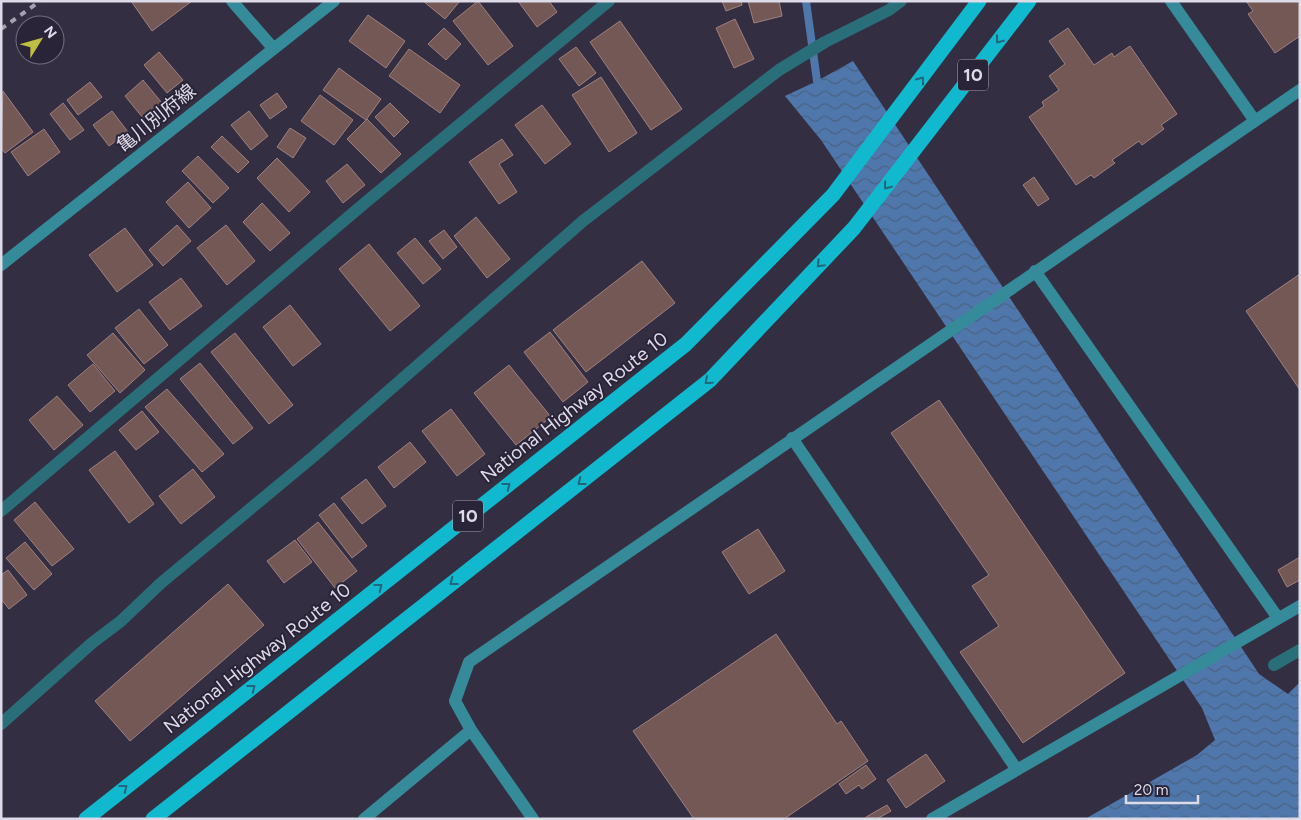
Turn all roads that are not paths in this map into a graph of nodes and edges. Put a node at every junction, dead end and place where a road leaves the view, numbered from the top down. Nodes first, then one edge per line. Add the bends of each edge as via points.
1 (232, 1) edge
2 (334, 1) edge
3 (610, 1) edge
4 (901, 1) edge
5 (979, 1) edge
6 (1029, 1) edge
7 (1171, 1) edge
8 (273, 48) junction
9 (1300, 90) edge
10 (1256, 120) junction
11 (1, 265) edge
12 (1031, 274) junction
13 (792, 438) junction
14 (1, 511) edge
15 (1300, 606) edge
16 (1278, 618) junction
17 (1300, 650) edge
18 (1274, 665) dead end
19 (1, 724) edge
20 (471, 730) junction
21 (1017, 770) junction
22 (86, 819) edge
23 (153, 819) edge
24 (364, 819) edge
25 (534, 819) edge
26 (932, 819) edge

1 - 8 street
2 - 8 street, 亀川別府線
3 - 14 street
4 - 19 street via 780,70 583,221
22 -> 5 highway, National Highway Route 10 / 10 via 686,344 833,195
6 -> 23 highway, 10 via 854,228 710,380
7 - 10 street
8 - 11 street, 亀川別府線
9 - 10 street
10 - 12 street
12 - 13 street
12 - 16 street
13 - 20 street via 469,662 455,701
13 - 21 street
15 - 16 street
16 - 21 street
17 - 18 street
20 - 24 street
20 - 25 street
21 - 26 street

